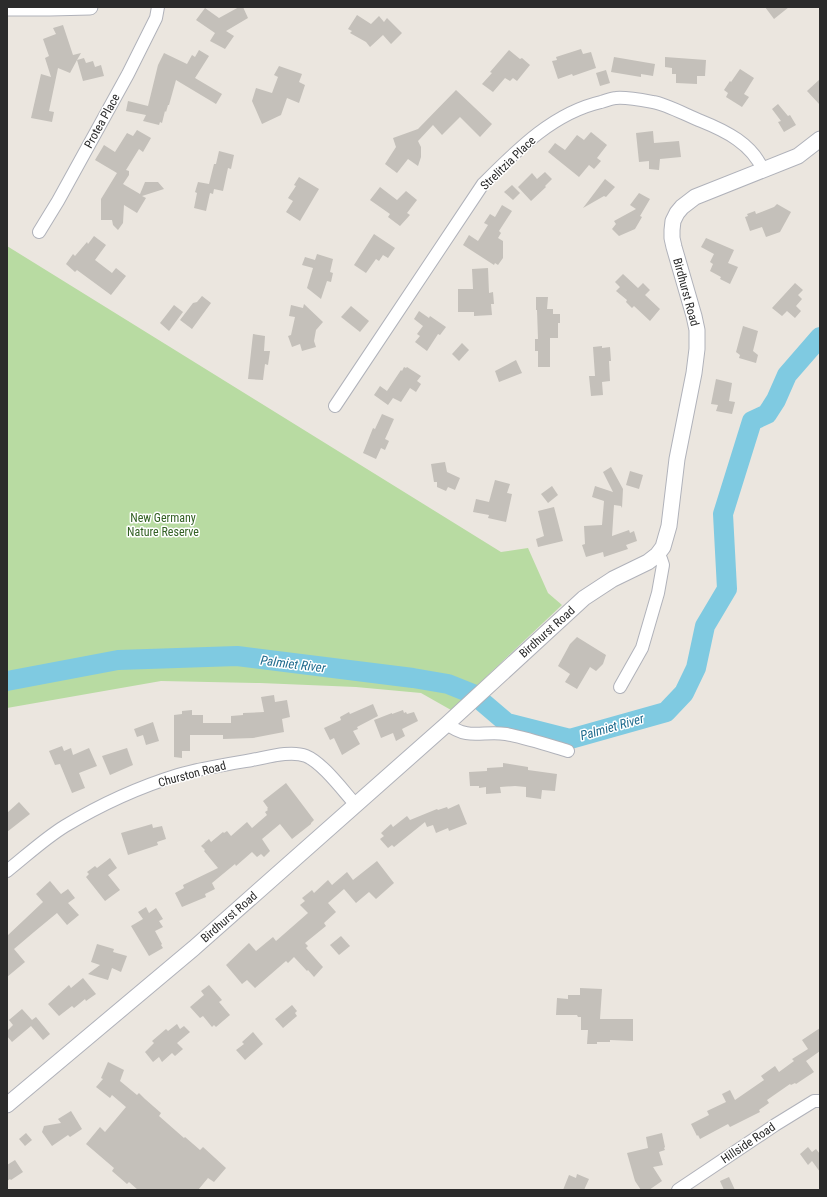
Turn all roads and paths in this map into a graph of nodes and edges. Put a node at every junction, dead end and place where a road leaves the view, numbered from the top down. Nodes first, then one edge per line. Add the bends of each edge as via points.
1 (90, 7) edge
2 (158, 7) edge
3 (7, 8) edge
4 (820, 139) edge
5 (763, 170) junction
6 (39, 232) dead end
7 (335, 406) dead end
8 (657, 554) junction
9 (620, 687) dead end
10 (452, 719) junction
11 (568, 751) dead end
12 (356, 805) junction
13 (7, 871) edge
14 (818, 1098) edge
15 (7, 1105) edge
16 (678, 1190) edge

1 - 3 street
2 - 6 street, Protea Place via 156,18 128,74
4 - 5 street, Birdhurst Road via 798,156
5 - 7 street, Strelitzia Place via 746,144 719,128 654,102 616,98 578,109 561,118 513,155 483,184
5 - 8 street, Birdhurst Road via 695,197 682,207 673,221 672,238 694,316 697,348 677,459 669,526 663,547
8 - 9 street via 663,565 654,606 642,648
8 - 10 street, Birdhurst Road via 648,562 613,579 584,598
10 - 11 street via 460,732 477,735 504,734
10 - 12 street, Birdhurst Road
12 - 13 street, Churston Road via 324,770 306,756 283,755 224,765 179,775 125,795 87,814 45,840
12 - 15 street, Birdhurst Road via 194,948
14 - 16 street, Hillside Road

